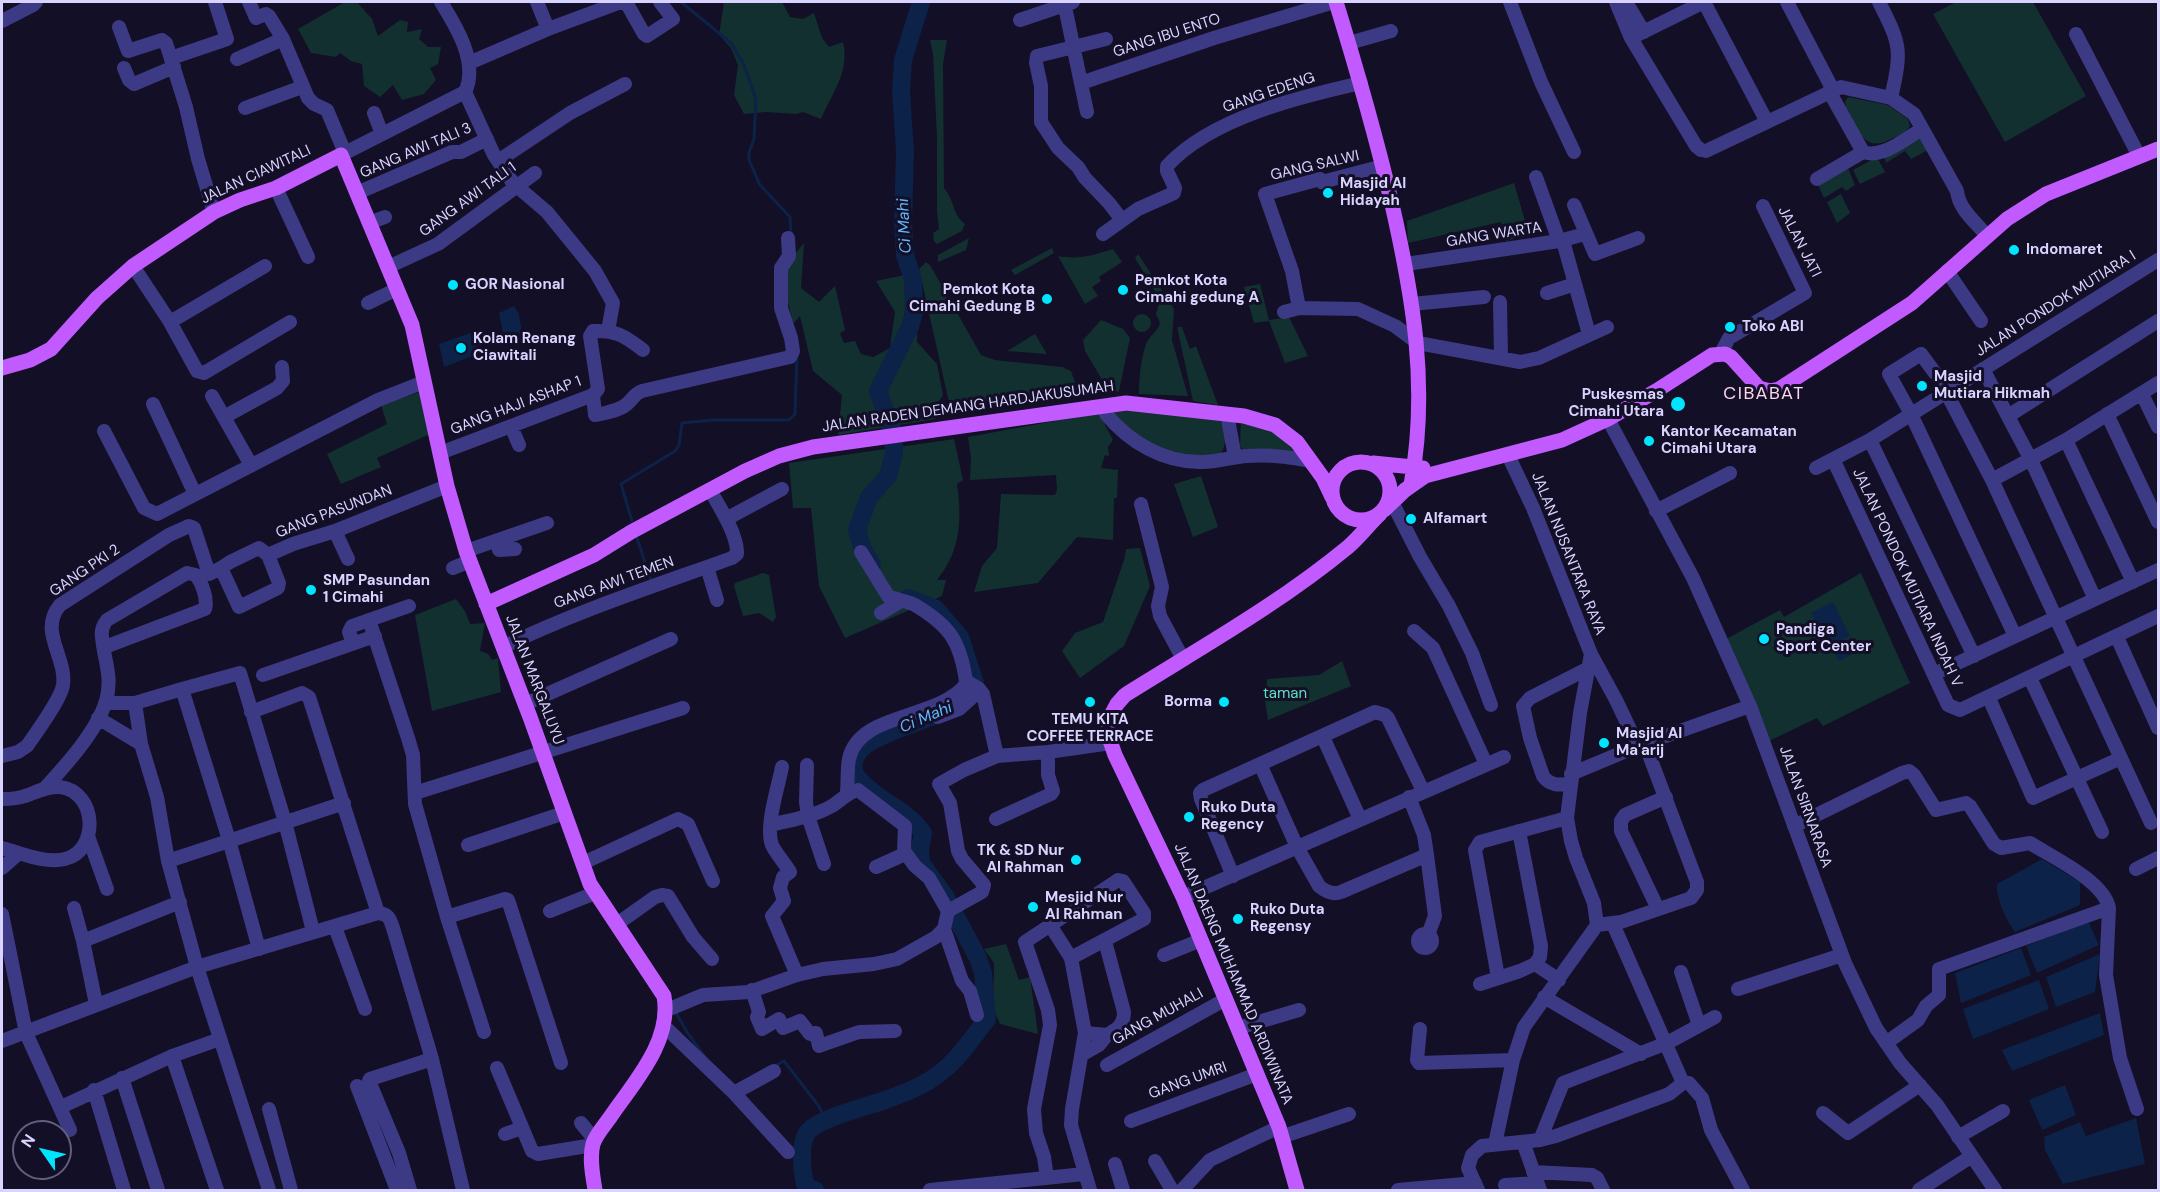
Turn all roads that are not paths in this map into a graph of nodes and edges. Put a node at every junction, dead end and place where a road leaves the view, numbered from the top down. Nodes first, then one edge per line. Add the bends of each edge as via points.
1 (36, 2) edge
2 (215, 2) edge
3 (249, 2) edge
4 (441, 2) edge
5 (537, 2) edge
6 (621, 2) edge
7 (626, 2) edge
8 (660, 2) edge
9 (1068, 2) edge
10 (1335, 2) edge
11 (1510, 2) edge
12 (1616, 2) edge
13 (1626, 2) edge
14 (1704, 2) edge
15 (1787, 2) edge
16 (1797, 2) edge
17 (1879, 2) edge
18 (1020, 20) dead end
19 (2, 21) edge
20 (119, 27) dead end
21 (548, 29) junction
22 (1391, 31) dead end
23 (2076, 34) dead end
24 (1638, 35) junction
25 (283, 39) junction
26 (1106, 39) dead end
27 (1349, 43) junction
28 (1074, 46) junction
29 (237, 59) dead end
30 (173, 63) junction
31 (469, 63) junction
32 (124, 68) dead end
33 (1081, 83) junction
34 (1361, 83) junction
35 (625, 84) dead end
36 (302, 87) junction
37 (1835, 89) junction
38 (465, 92) junction
39 (1891, 98) junction
40 (245, 108) dead end
41 (1087, 112) dead end
42 (374, 113) dead end
43 (1767, 122) junction
44 (1922, 129) junction
45 (382, 134) junction
46 (487, 139) junction
47 (2158, 149) edge
48 (1574, 152) dead end
49 (1863, 152) junction
50 (343, 154) junction
51 (2139, 156) junction
52 (498, 161) junction
53 (1383, 166) junction
54 (535, 173) dead end
55 (1536, 177) dead end
56 (1817, 179) dead end
57 (515, 186) junction
58 (276, 188) junction
59 (357, 193) junction
60 (1575, 205) dead end
61 (1763, 206) dead end
62 (214, 212) junction
63 (386, 217) dead end
64 (1122, 220) junction
65 (369, 223) junction
66 (1983, 231) junction
67 (1103, 234) dead end
68 (1585, 234) junction
69 (788, 238) dead end
70 (1638, 238) dead end
71 (1561, 241) junction
72 (308, 257) dead end
73 (2158, 260) edge
74 (1406, 264) junction
75 (133, 266) junction
76 (265, 266) dead end
77 (388, 267) junction
78 (1947, 271) junction
79 (1575, 284) junction
80 (397, 289) junction
81 (1547, 293) dead end
82 (1484, 297) dead end
83 (1500, 302) dead end
84 (368, 303) dead end
85 (1412, 304) junction
86 (1299, 308) junction
87 (1284, 312) dead end
88 (1981, 321) dead end
89 (2158, 321) edge
90 (170, 322) junction
91 (290, 322) dead end
92 (1607, 327) dead end
93 (608, 331) junction
94 (1589, 334) junction
95 (1418, 343) junction
96 (643, 350) dead end
97 (1721, 353) junction
98 (1501, 357) junction
99 (282, 367) dead end
100 (2, 368) edge
101 (1983, 369) junction
102 (1935, 373) dead end
103 (424, 382) junction
104 (2158, 383) edge
105 (1946, 390) junction
106 (2142, 394) junction
107 (593, 395) junction
108 (212, 396) dead end
109 (153, 404) dead end
110 (1106, 414) dead end
111 (1227, 414) junction
112 (1911, 414) junction
113 (2107, 414) junction
114 (2008, 416) junction
115 (224, 417) junction
116 (1608, 419) junction
117 (511, 426) junction
118 (2158, 427) edge
119 (104, 431) dead end
120 (1870, 440) junction
121 (2066, 440) junction
122 (519, 445) dead end
123 (440, 453) junction
124 (1508, 455) junction
125 (1235, 457) junction
126 (1833, 459) junction
127 (2031, 460) junction
128 (1311, 461) junction
129 (1353, 463) junction
130 (1370, 463) junction
131 (251, 465) junction
132 (1414, 467) junction
133 (1816, 468) dead end
134 (1435, 472) junction
135 (1730, 473) dead end
136 (1992, 480) junction
137 (1411, 485) junction
138 (447, 486) junction
139 (782, 489) dead end
140 (710, 490) junction
141 (195, 494) junction
142 (1334, 501) junction
143 (1141, 504) dead end
144 (1386, 509) junction
145 (1656, 511) junction
146 (726, 519) junction
147 (2158, 522) edge
148 (547, 523) dead end
149 (335, 531) junction
150 (498, 541) junction
151 (1350, 545) junction
152 (515, 549) dead end
153 (861, 552) dead end
154 (268, 555) junction
155 (468, 556) junction
156 (348, 559) dead end
157 (706, 567) junction
158 (453, 568) dead end
159 (2158, 570) edge
160 (215, 571) junction
161 (2133, 582) junction
162 (484, 599) junction
163 (2095, 599) junction
164 (717, 600) dead end
165 (901, 601) junction
166 (410, 606) dead end
167 (881, 613) dead end
168 (2055, 618) junction
169 (369, 620) junction
170 (2157, 622) edge
171 (1414, 631) dead end
172 (375, 636) junction
173 (2015, 636) junction
174 (2117, 637) junction
175 (671, 639) dead end
176 (353, 643) junction
177 (105, 647) junction
178 (503, 647) junction
179 (1591, 654) junction
180 (1974, 656) junction
181 (2073, 658) junction
182 (1183, 659) junction
183 (1587, 669) junction
184 (1934, 674) junction
185 (263, 675) dead end
186 (2030, 678) junction
187 (973, 686) junction
188 (182, 689) junction
189 (1989, 698) junction
190 (105, 703) junction
191 (135, 704) junction
192 (525, 704) junction
193 (1491, 705) dead end
194 (1746, 707) junction
195 (683, 708) dead end
196 (251, 712) junction
197 (938, 717) dead end
198 (98, 718) junction
199 (2158, 728) edge
200 (1323, 736) junction
201 (1111, 743) junction
202 (141, 744) junction
203 (1641, 745) junction
204 (543, 752) junction
205 (1048, 752) junction
206 (2, 756) edge
207 (997, 756) junction
208 (1504, 757) dead end
209 (2121, 758) junction
210 (71, 760) junction
211 (1260, 764) junction
212 (1486, 764) junction
213 (807, 765) dead end
214 (782, 767) dead end
215 (1571, 779) junction
216 (2078, 779) junction
217 (45, 788) junction
218 (1423, 791) junction
219 (847, 792) junction
220 (415, 793) junction
221 (76, 794) junction
222 (1409, 797) junction
223 (1666, 797) junction
224 (2, 800) edge
225 (344, 803) junction
226 (564, 813) junction
227 (808, 816) junction
228 (1567, 818) junction
229 (996, 819) dead end
230 (1360, 819) junction
231 (285, 822) junction
232 (2151, 823) dead end
233 (771, 825) junction
234 (1794, 825) junction
235 (1520, 831) junction
236 (2102, 832) dead end
237 (88, 836) junction
238 (229, 840) junction
239 (468, 845) dead end
240 (1297, 847) junction
241 (2, 848) edge
242 (19, 853) junction
243 (905, 854) junction
244 (1427, 855) junction
245 (2158, 858) edge
246 (168, 861) junction
247 (583, 863) junction
248 (824, 864) dead end
249 (876, 867) dead end
250 (2, 868) edge
251 (2136, 869) dead end
252 (1233, 876) junction
253 (713, 881) dead end
254 (107, 889) dead end
255 (595, 893) junction
256 (1183, 897) junction
257 (180, 902) junction
258 (74, 908) dead end
259 (954, 908) junction
260 (2109, 908) junction
261 (1658, 909) junction
262 (550, 911) dead end
263 (378, 913) junction
264 (2, 914) edge
265 (447, 917) junction
266 (617, 924) junction
267 (1612, 924) junction
268 (1050, 925) junction
269 (1597, 925) junction
270 (335, 927) junction
271 (944, 929) junction
272 (313, 931) junction
273 (1428, 935) dead end
274 (1200, 940) junction
275 (83, 941) junction
276 (1105, 941) junction
277 (259, 949) junction
278 (1164, 955) dead end
279 (1842, 955) junction
280 (1071, 958) junction
281 (712, 959) dead end
282 (1535, 964) junction
283 (197, 968) junction
284 (1681, 972) dead end
285 (797, 975) junction
286 (1498, 977) junction
287 (1559, 980) junction
288 (1480, 984) dead end
289 (1738, 989) dead end
290 (752, 990) junction
291 (1544, 997) junction
292 (1226, 999) junction
293 (96, 1004) junction
294 (364, 1009) dead end
295 (667, 1010) junction
296 (1299, 1010) dead end
297 (977, 1014) dead end
298 (1715, 1017) dead end
299 (1699, 1025) junction
300 (665, 1027) junction
301 (1238, 1028) junction
302 (1420, 1029) dead end
303 (895, 1031) dead end
304 (484, 1032) dead end
305 (26, 1033) junction
306 (1086, 1033) junction
307 (1107, 1035) junction
308 (220, 1039) junction
309 (2, 1041) edge
310 (1667, 1043) junction
311 (1886, 1043) junction
312 (1083, 1054) junction
313 (1641, 1054) junction
314 (172, 1056) junction
315 (432, 1059) junction
316 (1513, 1060) junction
317 (561, 1063) dead end
318 (1107, 1065) dead end
319 (497, 1068) dead end
320 (774, 1071) dead end
321 (1257, 1074) junction
322 (122, 1078) junction
323 (1683, 1083) junction
324 (1920, 1085) junction
325 (357, 1086) dead end
326 (94, 1090) junction
327 (734, 1093) junction
328 (61, 1107) junction
329 (269, 1109) dead end
330 (2137, 1109) dead end
331 (2003, 1111) dead end
332 (1823, 1113) dead end
333 (1349, 1114) dead end
334 (66, 1120) edge
335 (1131, 1121) dead end
336 (581, 1123) dead end
337 (522, 1128) junction
338 (1280, 1132) junction
339 (505, 1134) dead end
340 (1958, 1137) junction
341 (1540, 1140) junction
342 (1523, 1142) junction
343 (594, 1143) junction
344 (1495, 1144) junction
345 (788, 1152) dead end
346 (1972, 1156) junction
347 (1155, 1161) dead end
348 (1115, 1164) dead end
349 (1084, 1174) junction
350 (1047, 1178) junction
351 (1537, 1182) edge
352 (1505, 1185) dead end
353 (291, 1187) edge
354 (1477, 1187) edge
355 (124, 1191) edge
356 (158, 1191) edge
357 (217, 1191) edge
358 (269, 1191) edge
359 (397, 1191) edge
360 (410, 1191) edge
361 (463, 1191) edge
362 (596, 1191) edge
363 (930, 1191) edge
364 (1090, 1191) edge
365 (1123, 1191) edge
366 (1172, 1191) edge
367 (1182, 1191) edge
368 (1296, 1191) edge
369 (1398, 1191) edge
370 (1603, 1191) edge
371 (1743, 1191) edge
372 (1919, 1191) edge
373 (1995, 1191) edge

1 - 19 street
2 - 30 street via 227,39
3 - 25 street via 256,18 268,14
4 - 31 street
5 - 21 street
6 - 21 street
7 - 8 street via 645,36 673,19
9 - 18 street
9 - 28 street
10 - 27 main road
10 - 33 street, GANG IBU ENTO
11 - 48 street
12 - 24 street
13 - 24 street
14 - 24 street
14 - 43 street
15 - 37 street
16 - 37 street
17 - 39 street via 1899,51
20 - 30 street via 128,51 162,40
21 - 31 street
22 - 27 street
23 - 51 street
24 - 43 street via 1701,150
25 - 29 street
25 - 36 street
26 - 28 street
27 - 34 main road
28 - 33 street
28 - 64 street via 1036,58 1041,122 1058,148
30 - 32 street via 134,84
30 - 62 street
31 - 38 street
33 - 41 street
34 - 53 main road
34 - 64 street, GANG EDENG via 1237,119 1202,138 1167,166 1174,193
35 - 52 street via 570,113
36 - 40 street
36 - 50 street via 309,100 327,110
37 - 39 street
37 - 43 street
37 - 49 street
38 - 45 street, JALAN CIAWITALI
38 - 46 street
39 - 44 street via 1914,114
42 - 45 street
44 - 49 street via 1883,152
44 - 66 street via 1958,199
45 - 50 street, JALAN CIAWITALI
46 - 52 street
46 - 59 street, GANG AWI TALI 3
47 - 51 main road
49 - 56 street
50 - 58 main road, JALAN CIAWITALI
50 - 59 main road, JALAN MARGALUYU
51 - 66 main road via 2046,194
52 - 57 street
53 - 74 main road
53 - 86 street, GANG SALWI via 1265,194 1292,271
54 - 57 street, GANG AWI TALI 1
55 - 71 street
57 - 77 street, GANG AWI TALI 1 via 438,244
57 - 93 street via 547,212 595,271 613,303
58 - 62 main road, JALAN CIAWITALI
58 - 72 street
59 - 65 main road, JALAN MARGALUYU
60 - 68 street
61 - 97 street, JALAN JATI via 1805,293 1729,338
62 - 75 main road, JALAN CIAWITALI
63 - 65 street
64 - 67 street, GANG EDENG
65 - 77 main road, JALAN MARGALUYU
66 - 78 main road
68 - 70 street via 1595,254
68 - 71 street
69 - 107 street via 789,256 781,268 781,308 791,338 790,357 642,391 620,408 595,416
71 - 74 street, GANG WARTA
71 - 79 street, GANG WARTA
73 - 101 street, JALAN PONDOK MUTIARA I
74 - 85 main road
75 - 90 street
75 - 100 main road, JALAN CIAWITALI via 97,298 51,349
76 - 90 street
77 - 80 main road, JALAN MARGALUYU
78 - 88 street
78 - 97 main road via 1911,303 1779,389 1759,388 1731,357
79 - 81 street
79 - 94 street, GANG WARTA
80 - 84 street
80 - 103 main road, JALAN MARGALUYU via 412,325
82 - 85 street
83 - 98 street
85 - 95 main road
86 - 87 street
86 - 95 street via 1366,312
89 - 114 street
90 - 91 street via 200,373
92 - 94 street
93 - 96 street via 624,336
93 - 107 street, GANG HAJI ASHAP 1 via 591,333 598,389
94 - 98 street via 1539,358 1520,362
95 - 98 street
95 - 132 main road via 1419,414
97 - 116 main road
99 - 115 street via 283,381 277,388
101 - 105 street, JALAN PONDOK MUTIARA I
101 - 114 street
102 - 112 street via 1921,354 1889,374
103 - 123 main road, JALAN MARGALUYU
103 - 131 street via 378,400
104 - 106 street
105 - 112 street, JALAN PONDOK MUTIARA I
105 - 136 street
106 - 113 street
106 - 118 street
107 - 117 street, GANG HAJI ASHAP 1
108 - 115 street
109 - 141 street
110 - 125 street via 1130,437 1158,453 1202,462
111 - 125 street
111 - 128 main road, JALAN RADEN DEMANG HARDJAKUSUMAH via 1275,425 1297,442
111 - 140 main road, JALAN RADEN DEMANG HARDJAKUSUMAH via 1119,403 813,447 779,456
112 - 120 street, JALAN PONDOK MUTIARA I
112 - 173 street
113 - 121 street
113 - 147 street
114 - 127 street
115 - 131 street
116 - 124 main road via 1562,440
116 - 145 street, JALAN SIRNARASA
117 - 122 street
117 - 123 street, GANG HAJI ASHAP 1
119 - 141 street via 149,512 157,514
120 - 126 street, JALAN PONDOK MUTIARA I
120 - 180 street
121 - 127 street
121 - 161 street
123 - 138 main road, JALAN MARGALUYU
124 - 134 main road
124 - 179 street, JALAN NUSANTARA RAYA
125 - 128 street via 1269,455
126 - 133 street, JALAN PONDOK MUTIARA I
126 - 184 street, JALAN PONDOK MUTIARA INDAH V
127 - 136 street
127 - 163 street
128 - 129 main road
128 - 142 main road, JALAN RADEN DEMANG HARDJAKUSUMAH
129 - 130 main road
129 - 142 main road via 1345,466 1334,480
130 - 132 main road
130 - 144 main road via 1379,467 1390,483
131 - 141 street
132 - 134 main road
132 - 137 main road
134 - 137 main road, JALAN DAENG MUHAMMAD ARDIWINATA
135 - 145 street
136 - 168 street
137 - 144 main road, JALAN DAENG MUHAMMAD ARDIWINATA
138 - 149 street, GANG PASUNDAN
138 - 155 main road, JALAN MARGALUYU
139 - 146 street
140 - 146 street
140 - 162 main road, JALAN RADEN DEMANG HARDJAKUSUMAH via 631,532
142 - 144 main road via 1341,512 1356,520 1364,521
142 - 151 main road
143 - 182 street via 1162,587 1160,616
144 - 151 main road, JALAN DAENG MUHAMMAD ARDIWINATA
144 - 193 street via 1449,606
145 - 194 street, JALAN SIRNARASA via 1693,578
146 - 157 street, GANG AWI TEMEN via 737,554
148 - 150 street
149 - 154 street, GANG PASUNDAN
149 - 156 street
150 - 152 street via 499,550
150 - 155 street
151 - 182 main road, JALAN DAENG MUHAMMAD ARDIWINATA via 1247,620
153 - 165 street via 888,596
154 - 160 street via 259,548
154 - 160 street, GANG PASUNDAN via 279,583 275,591 239,607
155 - 158 street
155 - 162 main road, JALAN MARGALUYU
157 - 164 street
157 - 178 street, GANG AWI TEMEN via 550,624
159 - 161 street
160 - 206 street, GANG PKI 2 via 191,526 169,535 60,605 50,628 63,676 62,691 27,746
161 - 163 street
162 - 178 main road, JALAN MARGALUYU
163 - 168 street
165 - 167 street
165 - 187 street via 913,604 943,624 959,647
166 - 169 street
168 - 173 street
168 - 181 street
169 - 172 street
169 - 176 street via 350,629
170 - 174 street
171 - 212 street via 1432,648
172 - 176 street
172 - 220 street via 408,738
173 - 180 street
174 - 181 street
174 - 199 street
175 - 192 street
176 - 185 street
177 - 177 street via 102,626 106,620 187,573 199,579 207,602 205,609
177 - 190 street
178 - 192 main road, JALAN MARGALUYU
179 - 183 street, JALAN NUSANTARA RAYA
179 - 203 street
180 - 184 street
181 - 186 street
181 - 209 street
182 - 201 main road, JALAN DAENG MUHAMMAD ARDIWINATA via 1117,704 1109,719
183 - 215 street, JALAN NUSANTARA RAYA
183 - 215 street via 1530,698 1523,706 1546,781 1554,785
184 - 189 street, JALAN PONDOK MUTIARA INDAH V via 1948,705 1954,709
186 - 189 street
186 - 216 street
187 - 197 street via 959,709
187 - 207 street via 983,694
187 - 219 street via 931,709 884,723 858,741 849,760
188 - 191 street
188 - 196 street via 240,673
188 - 238 street
189 - 216 street via 2033,798
190 - 191 street
190 - 198 street
191 - 202 street
192 - 204 main road, JALAN MARGALUYU
194 - 203 street
194 - 234 street, JALAN SIRNARASA
195 - 204 street
196 - 225 street via 302,693 309,697
196 - 231 street
198 - 202 street
198 - 210 street
200 - 211 street
200 - 218 street via 1375,712 1385,715
200 - 230 street
201 - 205 street
201 - 256 main road, JALAN DAENG MUHAMMAD ARDIWINATA
202 - 246 street via 158,797
203 - 215 street
203 - 223 street
204 - 220 street
204 - 226 main road, JALAN MARGALUYU
205 - 207 street
205 - 229 street via 1051,794
207 - 259 street via 939,784 952,810 958,851 984,885 982,892
208 - 212 street
209 - 216 street
209 - 232 street
210 - 217 street
210 - 221 street
211 - 240 street
211 - 252 street via 1200,794
212 - 218 street
213 - 227 street
214 - 233 street
215 - 228 street, JALAN NUSANTARA RAYA
216 - 236 street
217 - 221 street via 59,787
217 - 224 street
218 - 222 street
219 - 227 street via 829,808
219 - 243 street via 858,789 905,826
220 - 265 street
221 - 237 street via 87,806
222 - 230 street
222 - 244 street via 1424,835
223 - 261 street via 1697,890 1691,898
223 - 261 street via 1625,815 1621,821 1621,831
225 - 231 street
225 - 263 street
226 - 239 street
226 - 247 main road, JALAN MARGALUYU
227 - 233 street
227 - 248 street
228 - 235 street
228 - 269 street, JALAN NUSANTARA RAYA via 1570,841 1594,903
230 - 240 street
231 - 238 street
231 - 272 street
233 - 285 street via 772,844 790,872 783,877 780,888 784,901 772,916
234 - 260 street via 1909,771 1936,810 1966,803 1994,844 2001,848 2030,843 2093,883 2108,900
234 - 279 street, JALAN SIRNARASA
235 - 282 street via 1541,946
235 - 286 street via 1480,842 1475,850
237 - 242 street via 84,846 66,859 48,860
237 - 254 street
238 - 246 street
238 - 277 street
240 - 244 street via 1319,886 1335,894
240 - 252 street
241 - 242 street
242 - 250 street
243 - 249 street
243 - 259 street
244 - 273 street via 1435,916
245 - 251 street
246 - 257 street
247 - 253 street via 682,819 688,824
247 - 255 main road, JALAN MARGALUYU
252 - 256 street
255 - 262 street
255 - 266 main road, JALAN MARGALUYU
256 - 274 main road, JALAN DAENG MUHAMMAD ARDIWINATA
257 - 275 street
257 - 283 street
258 - 275 street
259 - 271 street
260 - 311 street via 1939,969 1939,995 1918,1020
260 - 330 street via 2106,975 2120,1059
261 - 267 street
263 - 270 street
263 - 315 street via 389,917
264 - 305 street
265 - 304 street
265 - 317 street via 508,900
266 - 281 street via 655,897 668,896
266 - 295 main road, JALAN MARGALUYU via 664,996
267 - 269 street
267 - 310 street
268 - 276 street via 1120,880 1146,916
268 - 280 street
268 - 350 street via 1024,944 1050,1025 1034,1109
269 - 287 street
270 - 272 street
270 - 294 street
271 - 285 street via 931,942 897,959
271 - 297 street
272 - 277 street
274 - 278 street
274 - 292 main road, JALAN DAENG MUHAMMAD ARDIWINATA
275 - 293 street
276 - 280 street
276 - 307 street via 1124,1012 1123,1022
277 - 283 street
279 - 289 street
279 - 311 street, JALAN SIRNARASA
280 - 306 street
282 - 286 street
282 - 287 street
283 - 293 street
283 - 308 street
284 - 299 street
285 - 290 street
286 - 288 street
287 - 291 street
290 - 295 street via 702,995
290 - 303 street via 762,1029 779,1019 783,1028 800,1021 810,1034 816,1033 819,1046 859,1032
291 - 313 street
291 - 316 street via 1524,1027
292 - 301 main road, JALAN DAENG MUHAMMAD ARDIWINATA
292 - 318 street, GANG MUHALI
293 - 305 street
295 - 300 main road, JALAN MARGALUYU
296 - 301 street
298 - 299 street
299 - 310 street
300 - 327 street
300 - 343 main road, JALAN MARGALUYU via 643,1069
301 - 321 main road, JALAN DAENG MUHAMMAD ARDIWINATA
302 - 316 street via 1419,1063
305 - 309 street
305 - 328 street
306 - 307 street
306 - 312 street
307 - 312 street
308 - 314 street
308 - 358 street
310 - 313 street
310 - 323 street
311 - 324 street, JALAN SIRNARASA
312 - 349 street via 1071,1125
313 - 341 street via 1583,1075 1574,1069 1569,1072
314 - 322 street
314 - 357 street
315 - 360 street via 369,1081
315 - 361 street
316 - 344 street
319 - 337 street
320 - 327 street
321 - 335 street, GANG UMRI
321 - 338 main road, JALAN DAENG MUHAMMAD ARDIWINATA
322 - 326 street
322 - 356 street
323 - 341 street via 1669,1094
323 - 371 street via 1689,1083 1702,1098 1711,1130
324 - 332 street via 1848,1133
324 - 340 street, JALAN SIRNARASA
325 - 359 street
326 - 328 street
326 - 355 street
327 - 345 street
328 - 334 street
329 - 353 street
331 - 340 street
333 - 338 street
336 - 343 street
337 - 339 street
337 - 343 street via 532,1151 538,1154
338 - 367 street via 1210,1160
338 - 368 main road, JALAN DAENG MUHAMMAD ARDIWINATA
340 - 346 street, JALAN SIRNARASA
341 - 342 street
342 - 344 street
342 - 351 street
343 - 362 main road via 592,1170
344 - 354 street via 1482,1146 1472,1155 1468,1168
346 - 372 street
346 - 373 street, JALAN SIRNARASA
347 - 366 street
348 - 365 street
349 - 350 street
349 - 364 street
350 - 363 street
351 - 352 street
351 - 370 street via 1592,1174
354 - 369 street

